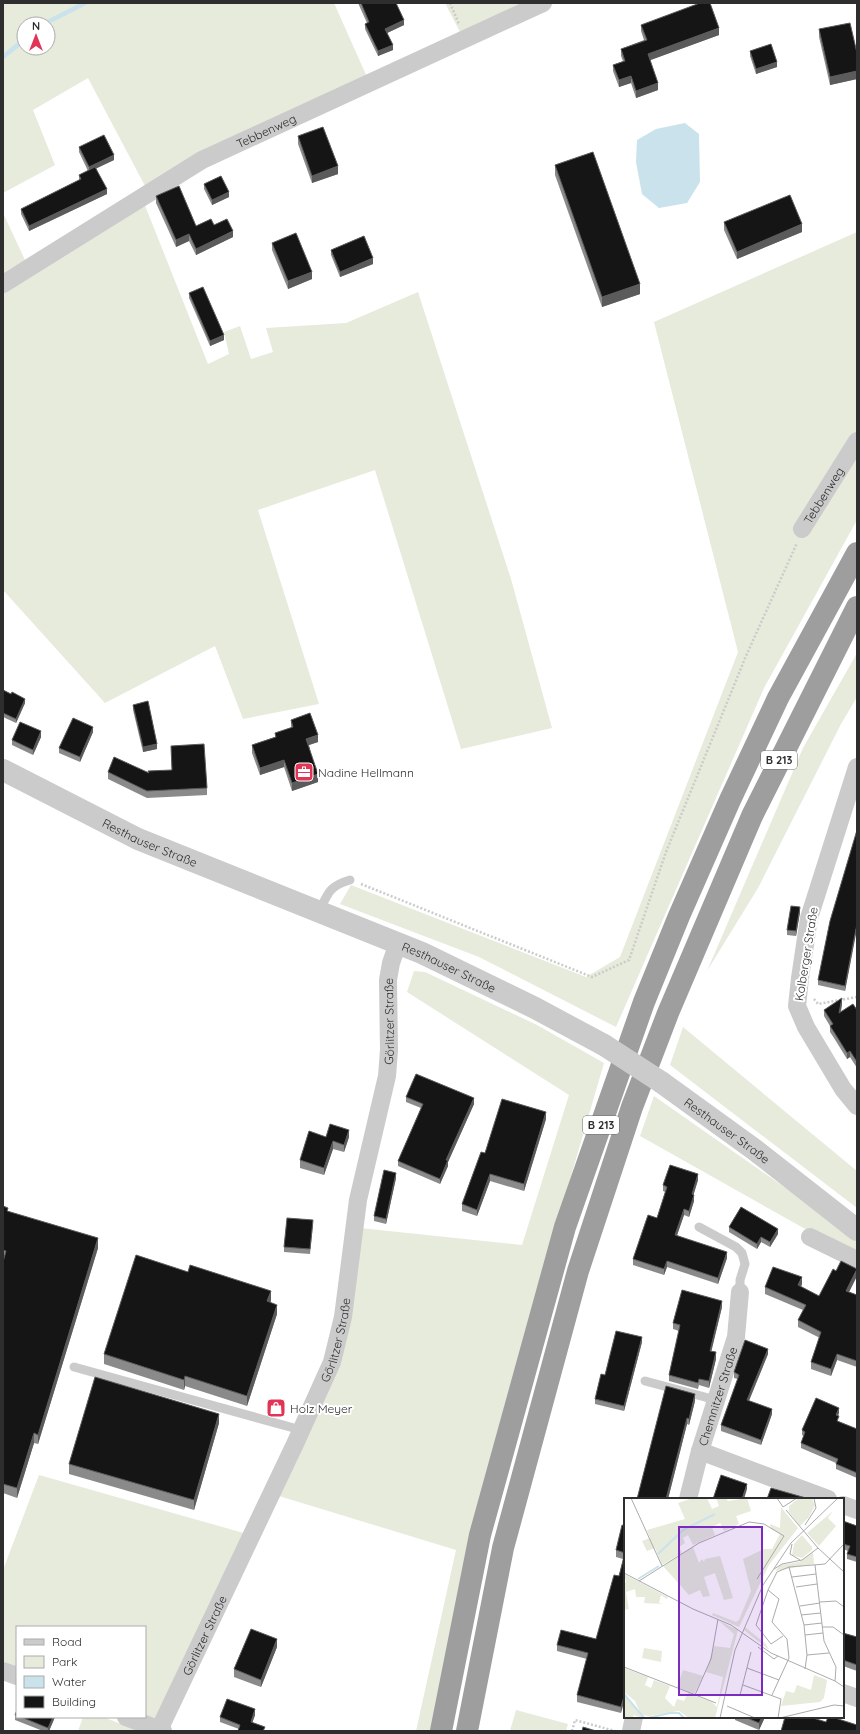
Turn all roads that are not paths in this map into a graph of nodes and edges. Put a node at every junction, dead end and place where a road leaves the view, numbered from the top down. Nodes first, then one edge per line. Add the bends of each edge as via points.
1 (543, 3) edge
2 (3, 284) edge
3 (857, 441) edge
4 (802, 529) road end
5 (857, 553) edge
6 (857, 606) edge
7 (857, 768) edge
8 (3, 770) edge
9 (350, 880) road end
10 (319, 912) junction
11 (398, 943) junction
12 (857, 1106) edge
13 (700, 1227) dead end
14 (857, 1230) edge
15 (810, 1237) dead end
16 (857, 1260) edge
17 (740, 1292) joint
18 (74, 1367) dead end
19 (645, 1382) dead end
20 (716, 1400) junction
21 (301, 1430) junction
22 (700, 1451) junction
23 (688, 1498) edge
24 (825, 1498) edge
25 (844, 1505) edge
26 (857, 1510) edge
27 (3, 1671) edge
28 (16, 1676) edge
29 (844, 1694) edge
30 (857, 1698) edge
31 (129, 1718) edge
32 (634, 1718) edge
33 (161, 1730) edge
34 (441, 1731) edge
35 (467, 1731) edge
36 (631, 1731) edge

1 - 2 street, Tebbenweg via 202,160
3 - 4 street, Tebbenweg
5 - 34 highway, B 213 via 778,698 730,800 679,916 639,1017 565,1227 480,1535
6 - 35 highway, B 213 via 752,816 668,1014 632,1107 578,1271 503,1548
7 - 12 street, Kolberger Straße via 810,918 797,1006 806,1027 843,1089
8 - 10 street, Resthauser Straße via 138,839
9 - 10 lane via 338,883 330,889
10 - 11 street, Resthauser Straße
11 - 14 street, Resthauser Straße, bridge via 535,1008 604,1045 661,1082 755,1150
11 - 21 street, Görlitzer Straße via 388,980 387,1076 358,1200 343,1317 332,1362
13 - 17 lane via 742,1253 745,1264 740,1280
15 - 16 street
17 - 20 street, Chemnitzer Straße via 736,1337
18 - 21 lane
19 - 20 lane
20 - 22 street, Chemnitzer Straße
21 - 33 street, Görlitzer Straße
22 - 23 street, Chemnitzer Straße
22 - 24 street
25 - 26 street
27 - 28 street
29 - 30 street
31 - 33 street, Görlitzer Straße
32 - 36 street

